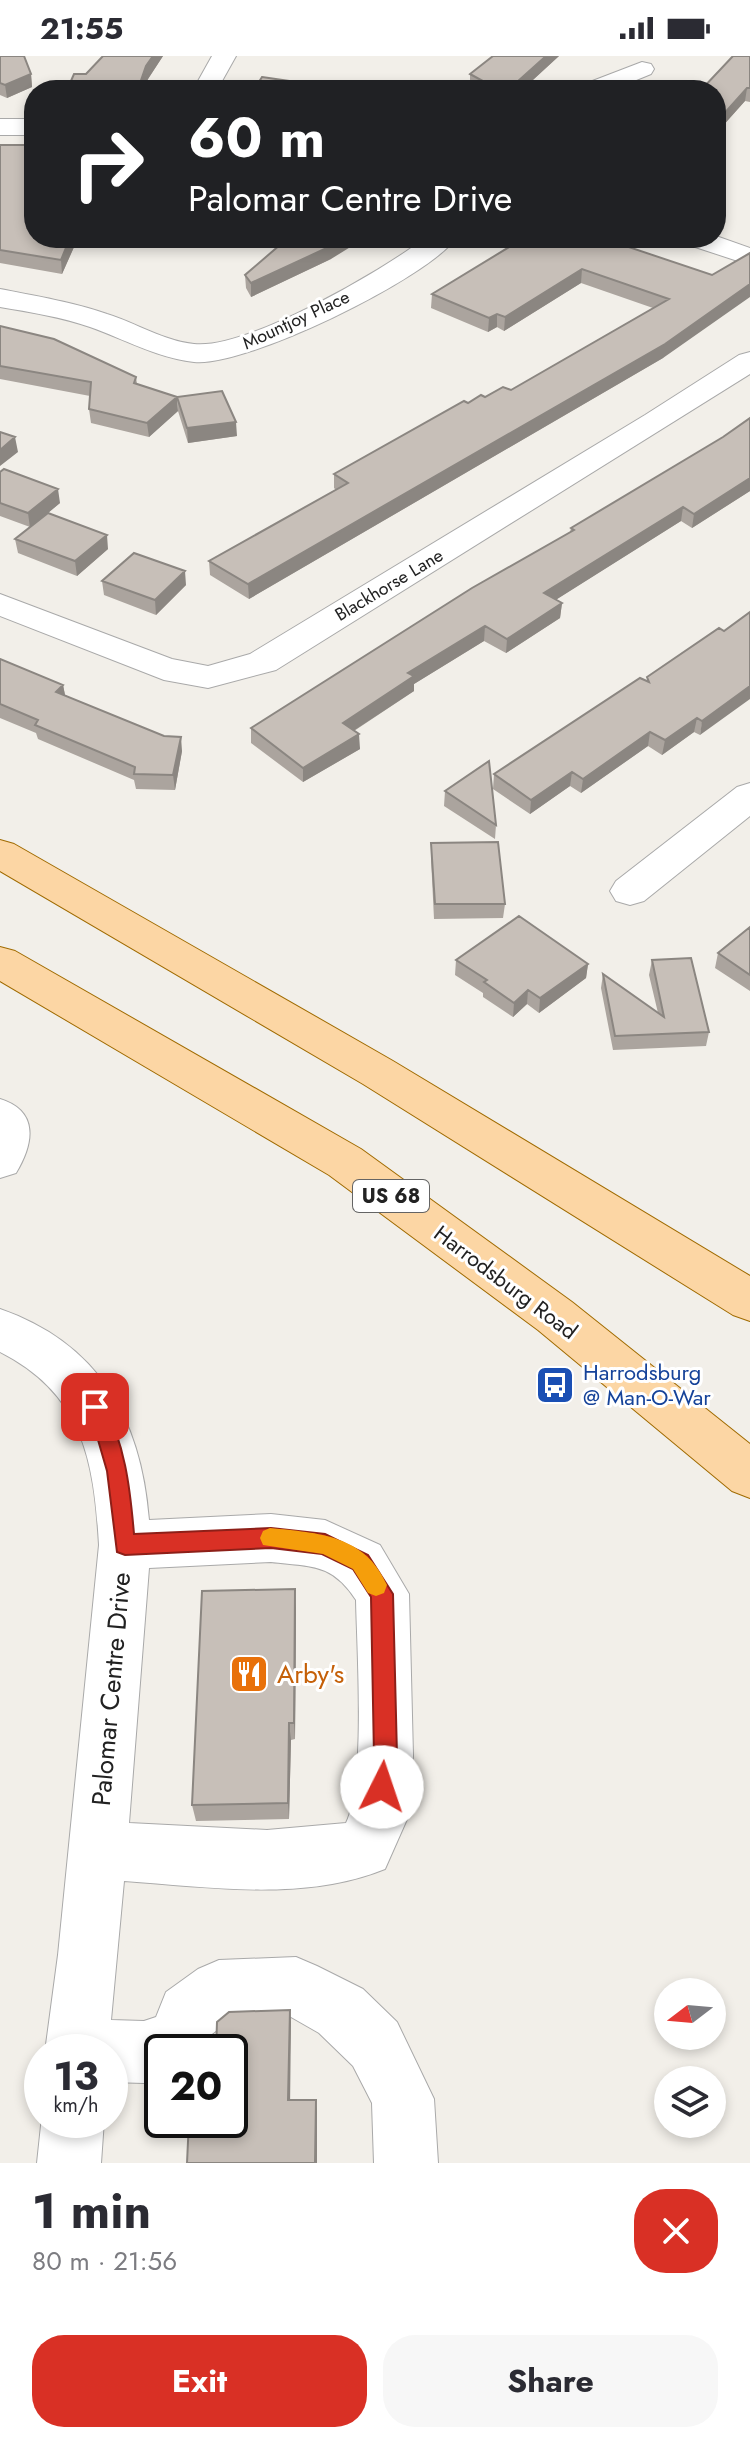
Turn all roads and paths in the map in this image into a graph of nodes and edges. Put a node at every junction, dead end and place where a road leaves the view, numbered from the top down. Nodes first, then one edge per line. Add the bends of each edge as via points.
1 (224, 56) edge
2 (642, 69) dead end
3 (211, 80) edge
4 (615, 80) edge
5 (0, 127) edge
6 (24, 127) edge
7 (429, 248) edge
8 (724, 248) edge
9 (750, 257) edge
10 (0, 298) edge
11 (750, 361) edge
12 (0, 604) edge
13 (750, 796) edge
14 (0, 854) edge
15 (630, 891) dead end
16 (0, 962) edge
17 (0, 1116) edge
18 (0, 1160) edge
19 (750, 1301) edge
20 (0, 1329) edge
21 (750, 1475) edge
22 (125, 1545) junction
23 (96, 1850) junction
24 (78, 2034) edge
25 (128, 2052) edge
26 (71, 2138) edge
27 (69, 2163) edge
28 (406, 2163) edge

1 - 3 street
2 - 4 street
5 - 6 street
7 - 10 street, Mountjoy Place via 346,297 248,344 214,353 178,351 76,313
8 - 9 street
11 - 12 street, Blackhorse Lane via 263,662 208,677 164,669
13 - 15 street
14 - 19 main road via 485,1136
16 - 21 main road, Harrodsburg Road / US 68 via 345,1162 555,1316
17 - 18 street via 8,1147
20 - 22 street, Palomar Centre Drive via 24,1338 86,1390 104,1424 118,1471
22 - 23 street, Palomar Centre Drive
22 - 23 street via 271,1538 325,1544 361,1562 382,1594 385,1756 379,1817 364,1848 334,1857 295,1858
23 - 24 street, Palomar Centre Drive
25 - 28 street via 179,2040 188,2014 219,1990 296,1987 341,2011 375,2044 403,2099
26 - 27 street

